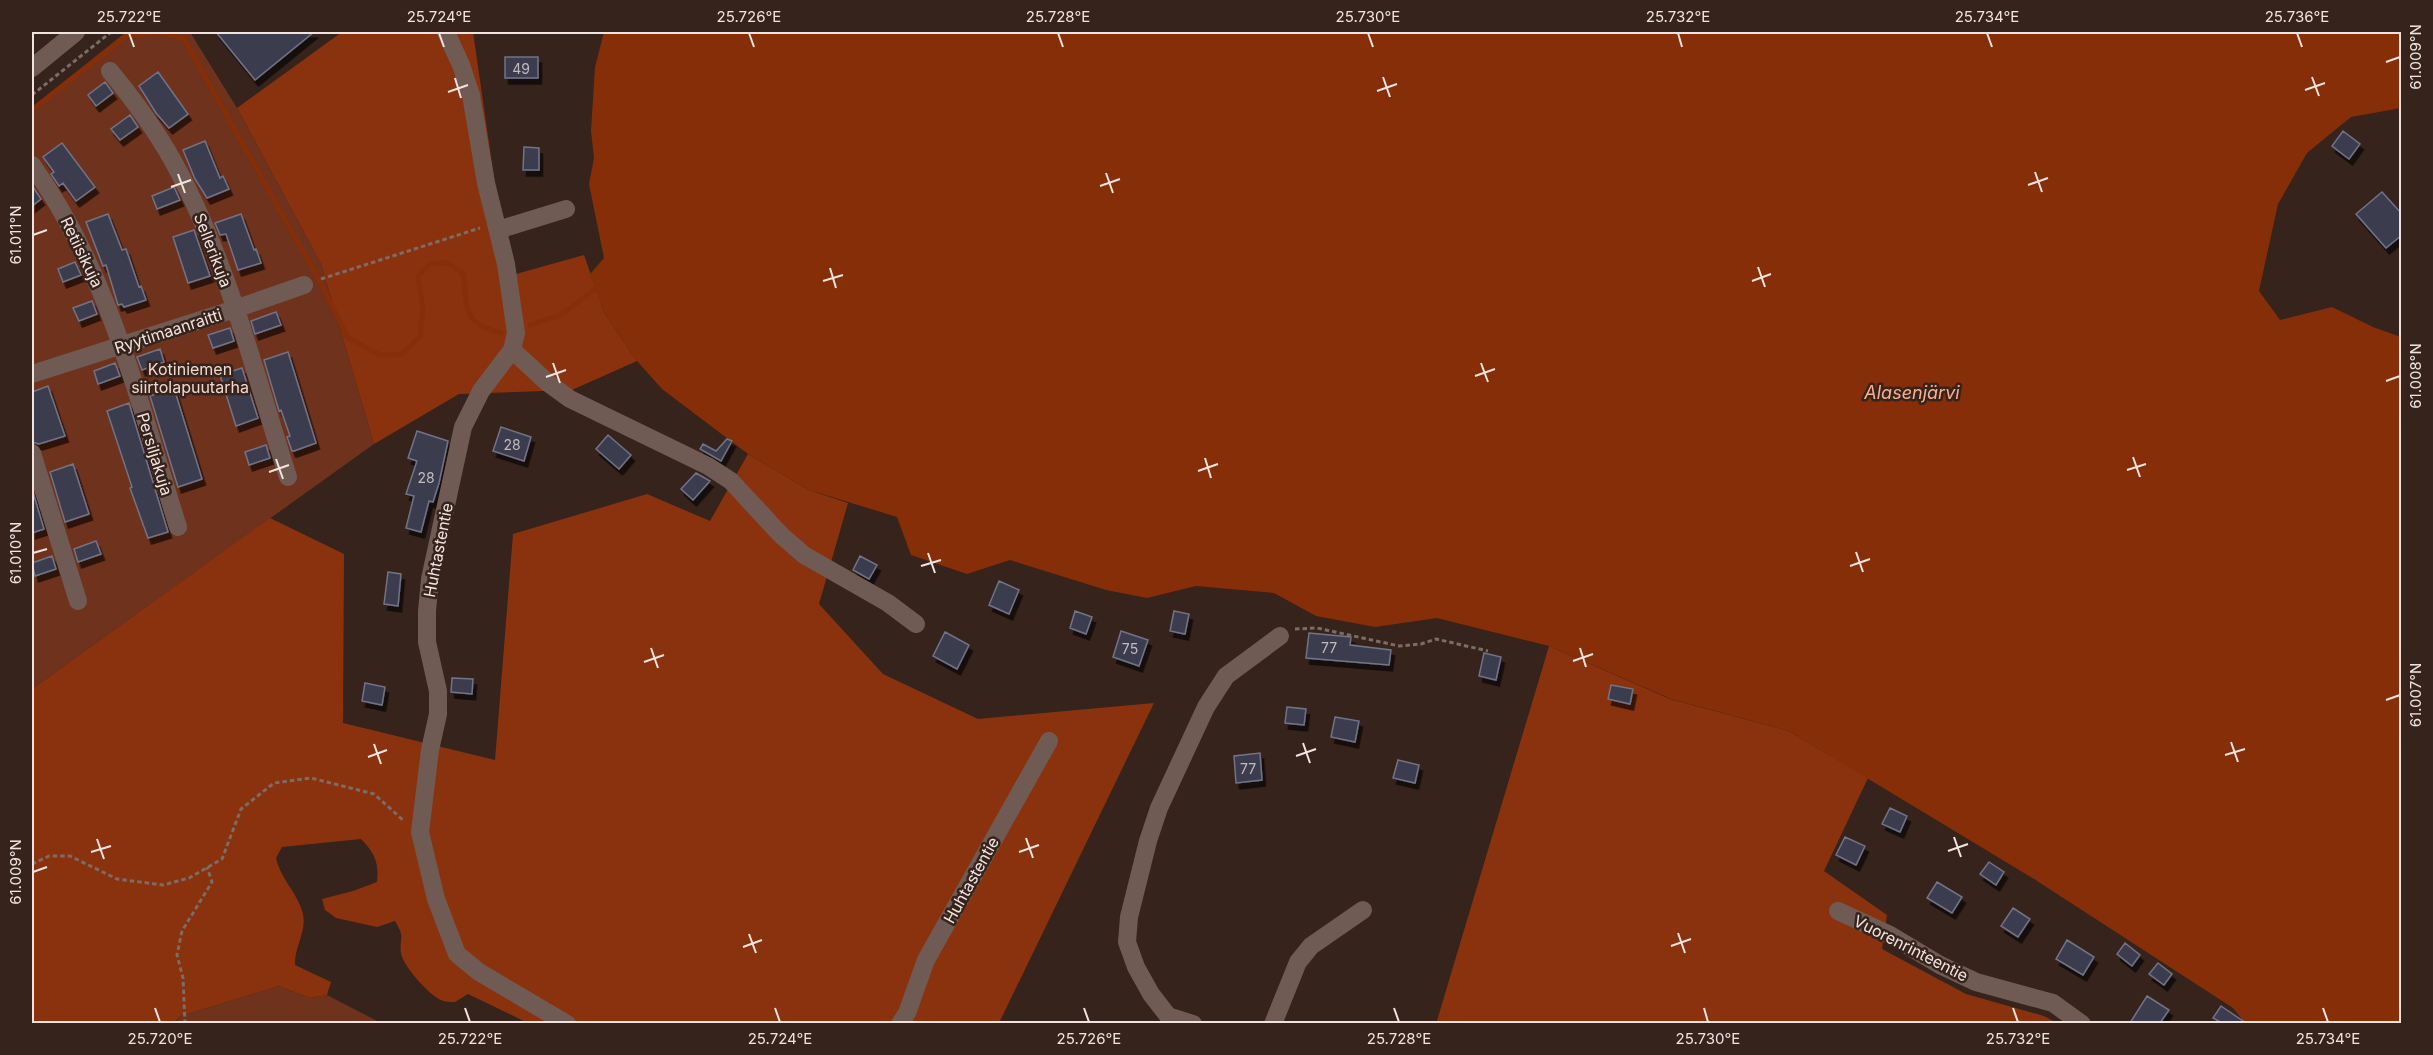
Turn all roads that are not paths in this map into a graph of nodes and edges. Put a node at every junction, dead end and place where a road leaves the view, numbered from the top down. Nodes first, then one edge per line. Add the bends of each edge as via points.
1 (76, 32) edge
2 (446, 32) edge
3 (32, 68) edge
4 (110, 71) dead end
5 (32, 165) edge
6 (566, 209) dead end
7 (497, 226) junction
8 (304, 285) dead end
9 (235, 309) junction
10 (121, 346) junction
11 (512, 350) junction
12 (32, 374) edge
13 (32, 453) edge
14 (288, 477) dead end
15 (178, 527) dead end
16 (78, 601) dead end
17 (916, 624) dead end
18 (1280, 636) road end
19 (1049, 741) dead end
20 (1363, 910) dead end
21 (1838, 911) dead end
22 (567, 1023) edge
23 (900, 1023) edge
24 (1193, 1023) edge
25 (1273, 1023) edge
26 (2082, 1023) edge

1 - 3 street
2 - 7 street via 471,95
4 - 9 street, Sellerikuja via 137,104 177,169 206,228
5 - 10 street, Retiisikuja via 87,259
6 - 7 street
7 - 11 street via 514,315 516,333
8 - 9 street, Ryytimaanraitti
9 - 10 street, Ryytimaanraitti
9 - 14 street, Sellerikuja
10 - 12 street, Ryytimaanraitti
10 - 15 street, Persiljakuja
11 - 17 street via 570,399 731,481 804,555 888,603
11 - 22 street, Huhtastentie via 481,391 463,428 430,579 427,642 438,691 438,714 421,820 422,849 457,954 479,972
13 - 16 street
18 - 24 street via 1226,676 1206,706 1159,808 1129,916 1127,942 1151,994 1168,1016
19 - 23 street, Huhtastentie via 926,960
20 - 25 street via 1311,946 1298,962
21 - 26 street, Vuorenrinteentie via 1890,934 1976,982 2053,1003

